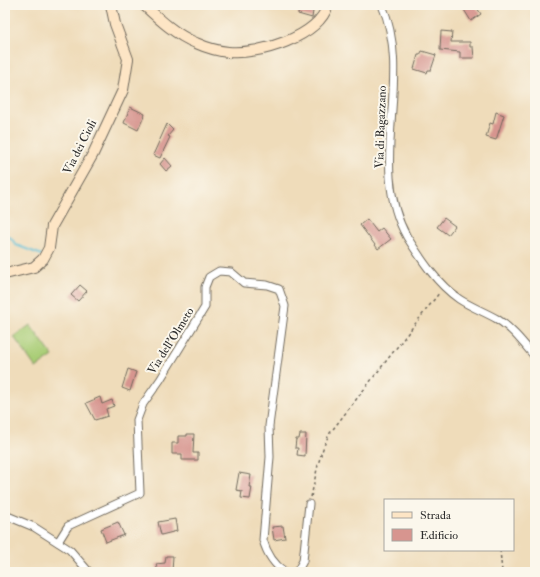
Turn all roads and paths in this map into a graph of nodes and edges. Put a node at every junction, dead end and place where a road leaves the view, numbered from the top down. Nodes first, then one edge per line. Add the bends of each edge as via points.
1 (111, 5) edge
2 (144, 5) edge
3 (328, 5) edge
4 (382, 5) edge
5 (5, 274) edge
6 (444, 287) junction
7 (535, 357) edge
8 (309, 504) joint
9 (5, 515) edge
10 (58, 542) junction
11 (500, 551) edge
12 (89, 572) edge
13 (285, 572) edge
14 (297, 572) edge
15 (502, 572) edge

1 - 5 street, Via dei Cioli via 128,59 123,90 93,154 52,226 49,248 43,259 34,267
2 - 3 street via 165,24 196,43 229,52 260,49 302,34 324,16
4 - 6 street, Via di Bagazzano via 390,24 393,61 394,96 389,162 392,197 407,236 427,267
6 - 7 street, Via di Bagazzano via 459,300 498,320 523,342
6 - 8 path via 330,433 318,464
8 - 14 street via 303,561
9 - 10 street via 34,527
10 - 12 street via 70,550
10 - 13 street, Via dell'Olmeto via 68,526 140,493 137,420 143,404 206,307 205,287 209,277 219,271 231,272 244,283 279,289 285,306 269,426 270,457 263,540 270,557
11 - 15 path

